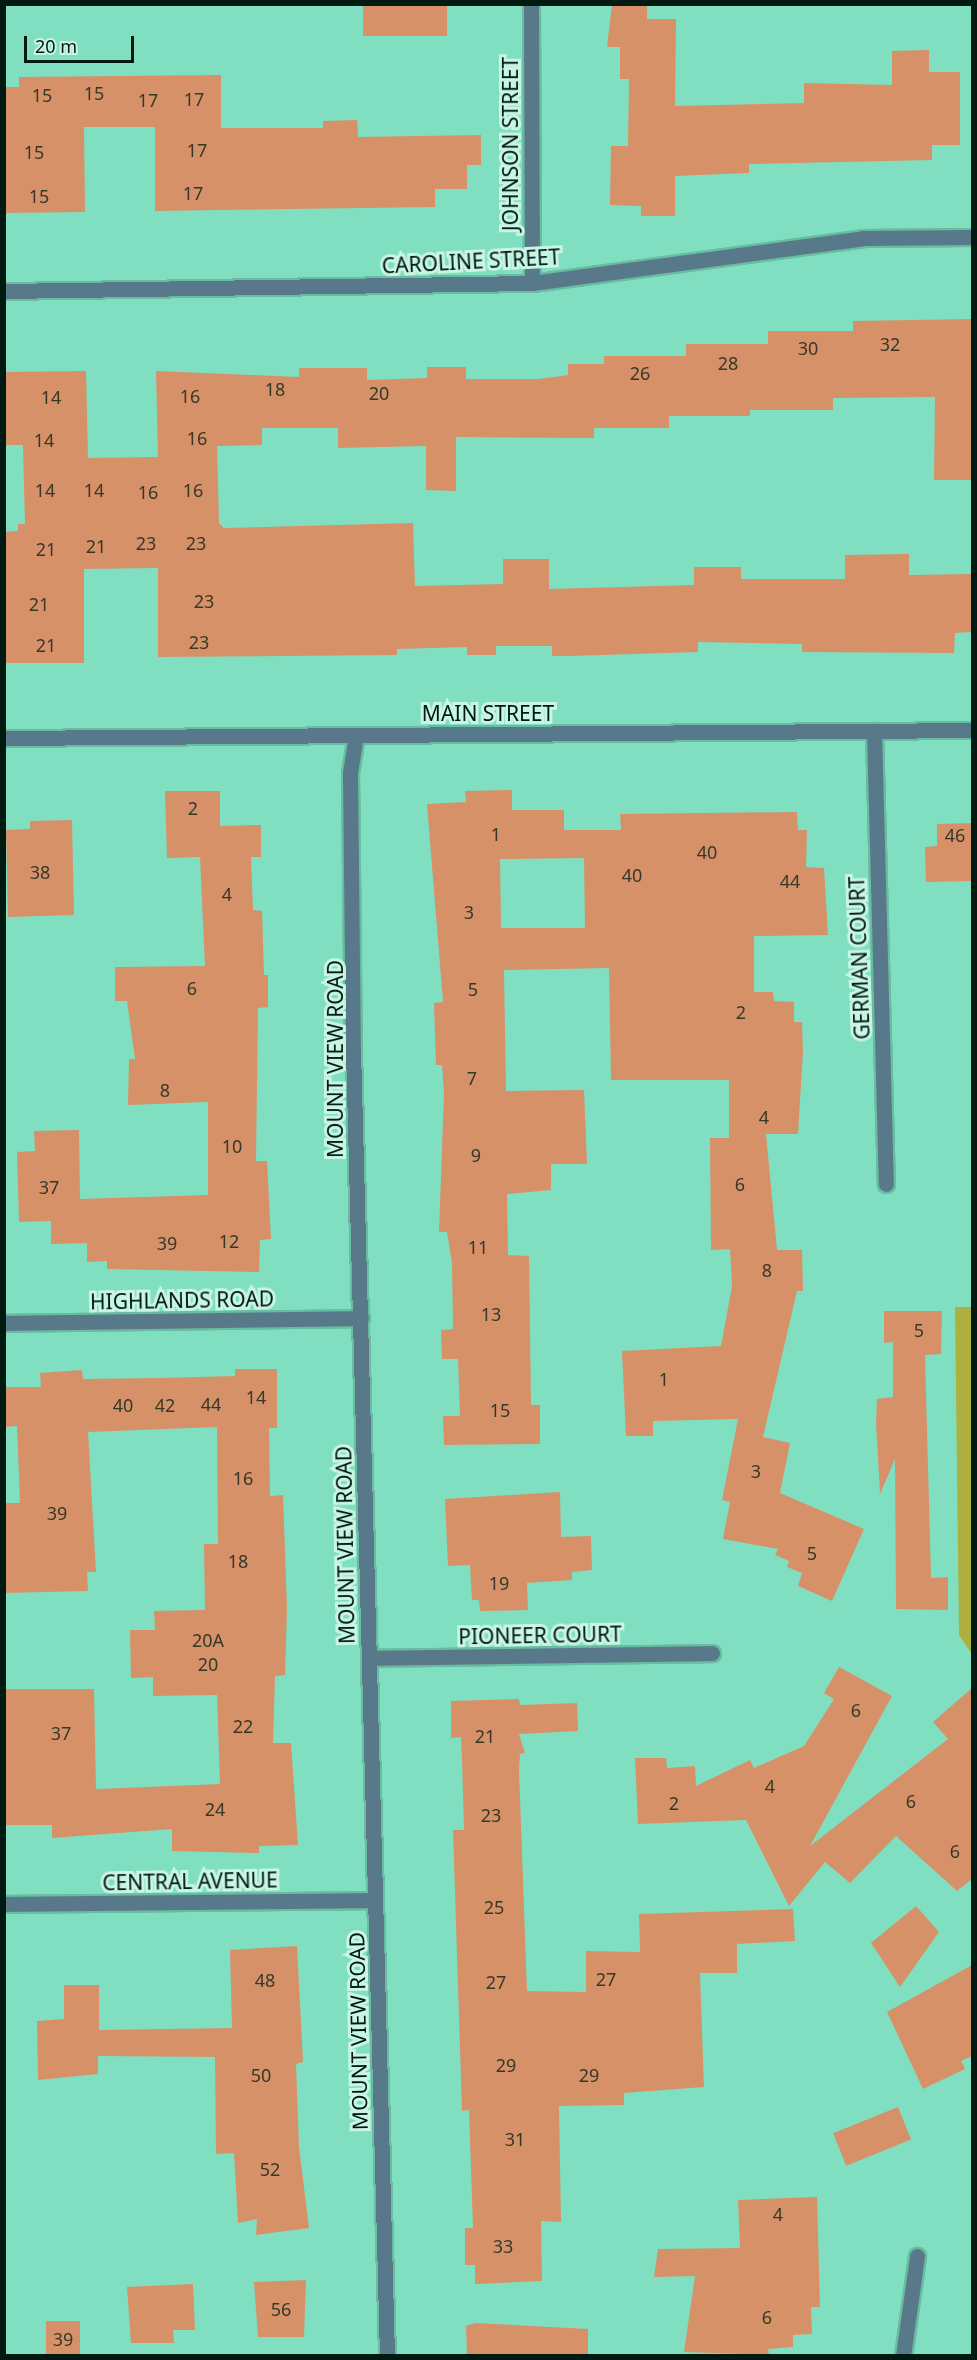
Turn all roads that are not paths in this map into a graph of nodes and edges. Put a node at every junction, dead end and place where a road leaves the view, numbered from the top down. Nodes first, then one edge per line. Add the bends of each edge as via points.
1 (531, 4) edge
2 (972, 237) edge
3 (532, 283) junction
4 (4, 291) edge
5 (972, 730) edge
6 (874, 731) junction
7 (356, 735) junction
8 (4, 738) edge
9 (886, 1184) dead end
10 (361, 1318) junction
11 (4, 1323) edge
12 (712, 1653) dead end
13 (369, 1658) junction
14 (375, 1900) junction
15 (4, 1904) edge
16 (917, 2256) dead end
17 (387, 2355) edge
18 (903, 2355) edge

1 - 3 street, JOHNSON STREET
2 - 3 street, CAROLINE STREET via 863,238
3 - 4 street, CAROLINE STREET
5 - 6 street, MAIN STREET
6 - 7 street, MAIN STREET
6 - 9 street, GERMAN COURT
7 - 8 street, MAIN STREET
7 - 10 street, MOUNT VIEW ROAD via 350,773
10 - 11 street, HIGHLANDS ROAD
10 - 13 street, MOUNT VIEW ROAD
12 - 13 street, PIONEER COURT
13 - 14 street, MOUNT VIEW ROAD
14 - 15 street, CENTRAL AVENUE
14 - 17 street, MOUNT VIEW ROAD
16 - 18 street

